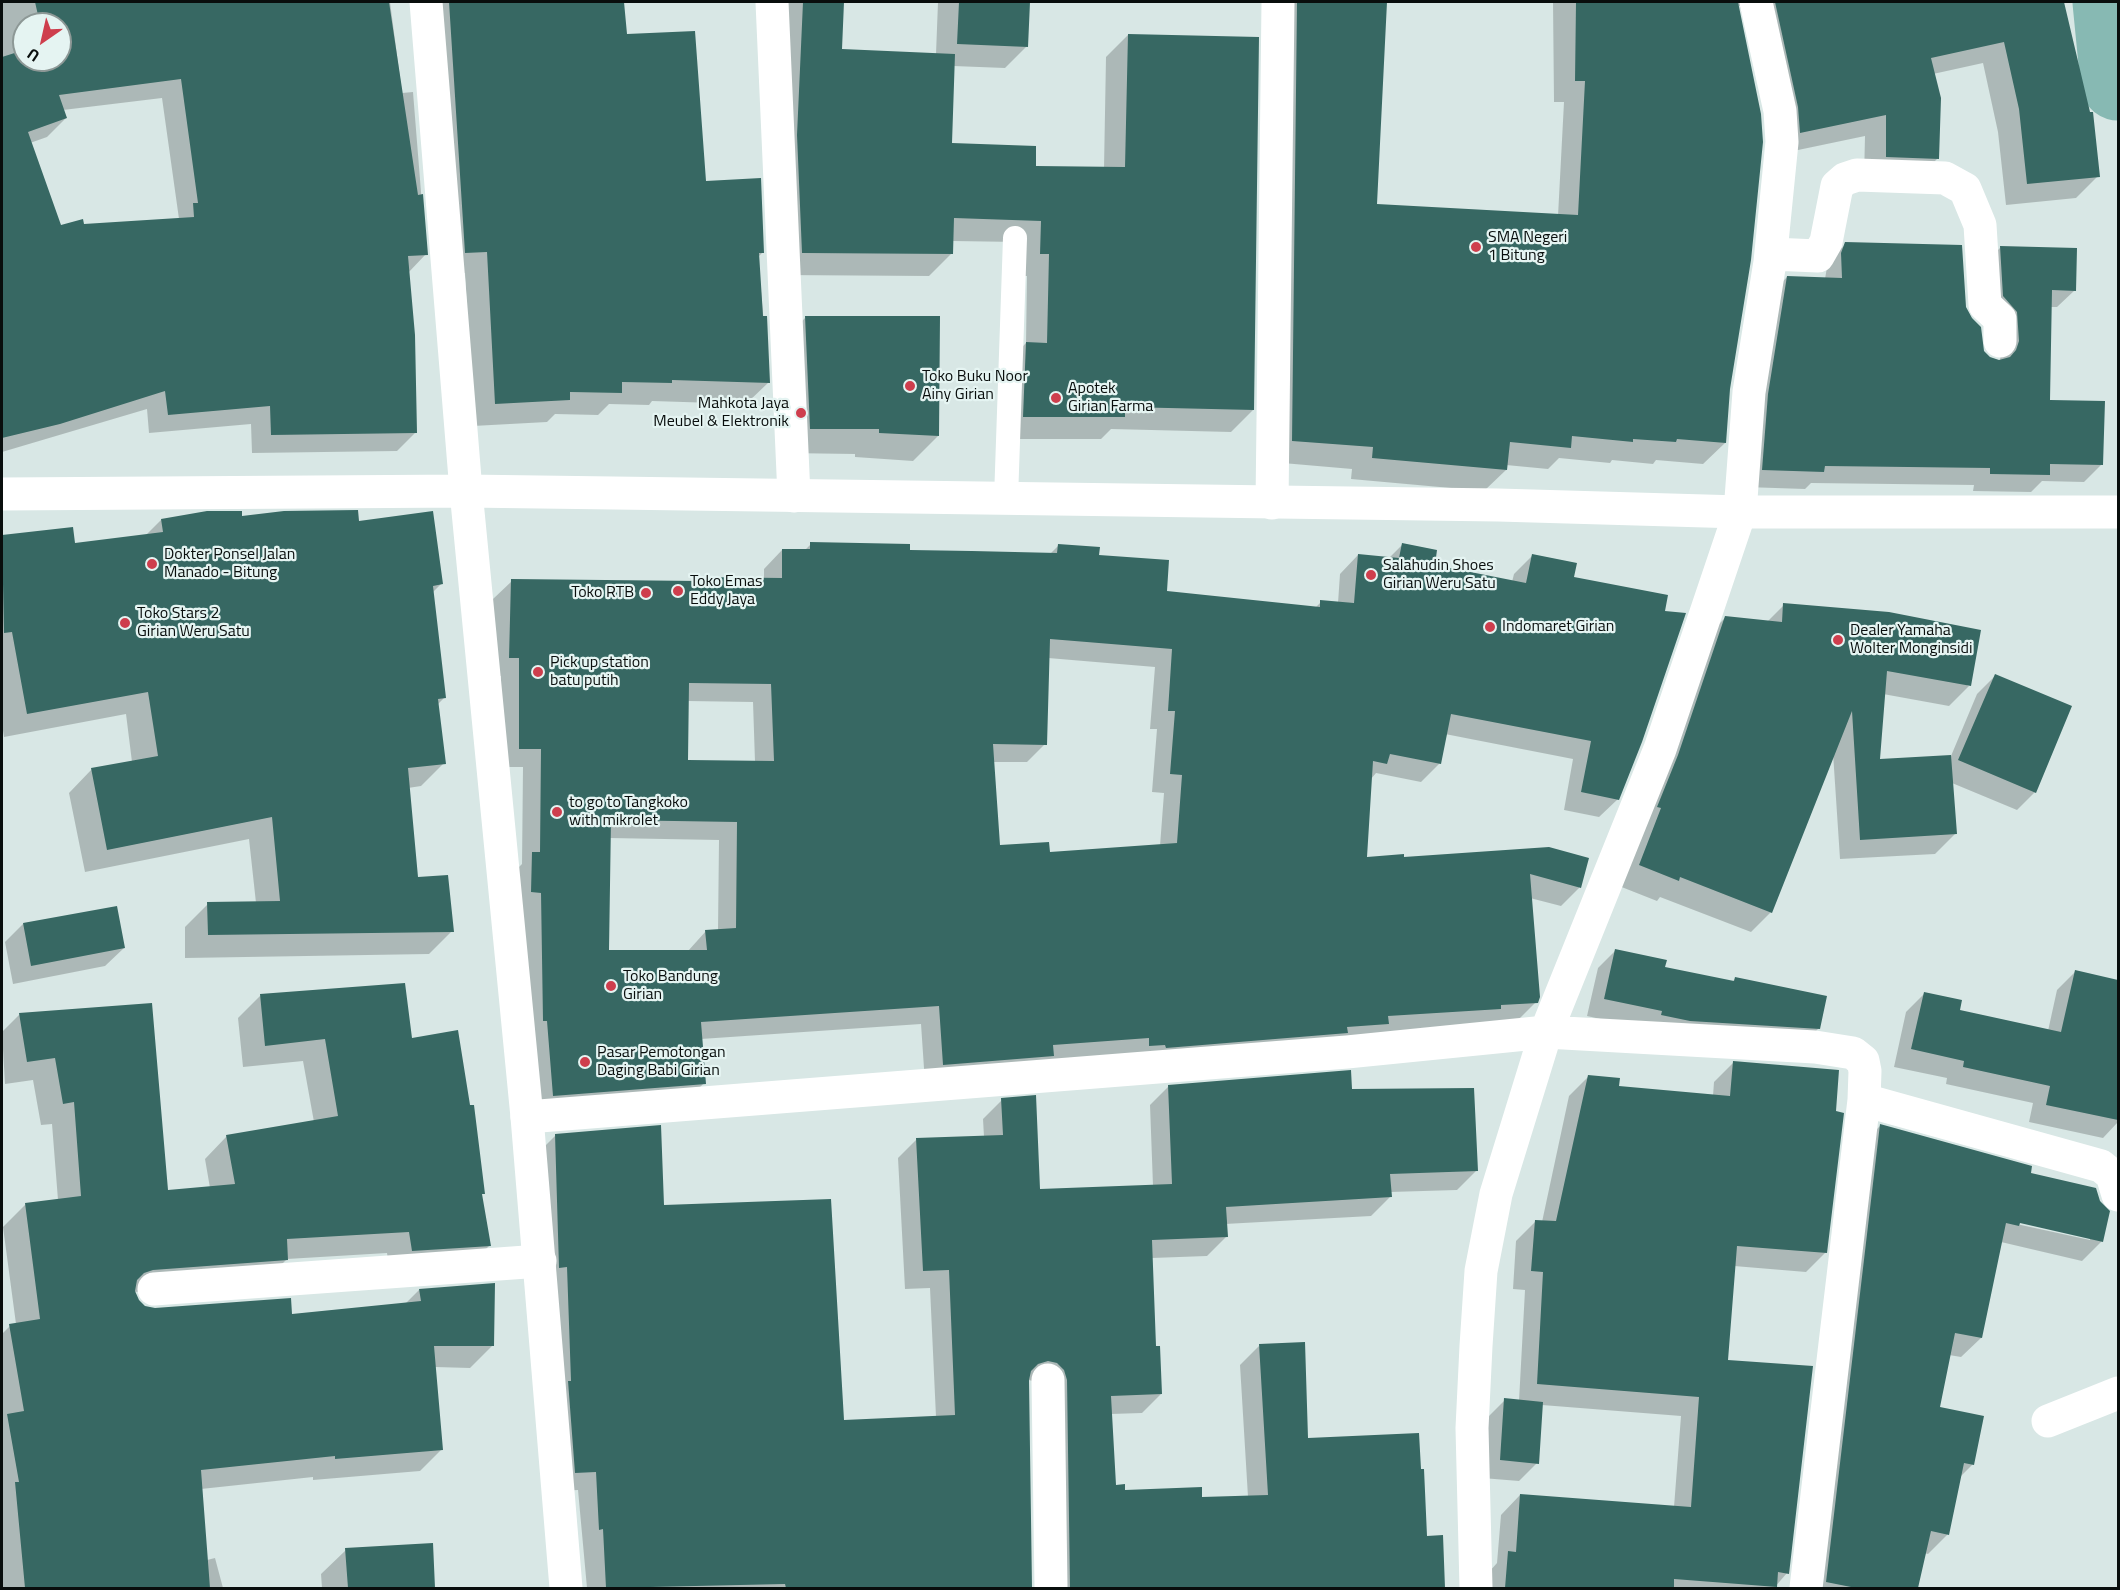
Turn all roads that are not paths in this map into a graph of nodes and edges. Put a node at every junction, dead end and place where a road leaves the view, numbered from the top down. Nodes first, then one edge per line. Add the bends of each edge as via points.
1 (426, 2) edge
2 (772, 2) edge
3 (1278, 2) edge
4 (1756, 2) edge
5 (1015, 238) dead end
6 (1771, 254) junction
7 (2000, 341) dead end
8 (466, 491) junction
9 (2, 494) edge
10 (794, 496) junction
11 (1006, 500) junction
12 (1272, 503) junction
13 (1740, 512) junction
14 (2118, 512) edge
15 (1546, 1032) junction
16 (1864, 1100) junction
17 (527, 1117) junction
18 (2118, 1195) edge
19 (540, 1260) junction
20 (154, 1289) dead end
21 (1048, 1380) dead end
22 (2118, 1393) edge
23 (2048, 1421) dead end
24 (566, 1588) edge
25 (1051, 1588) edge
26 (1476, 1588) edge
27 (1806, 1588) edge

1 - 8 main road
2 - 10 main road
3 - 12 main road
4 - 6 main road via 1780,111 1782,142
5 - 11 lane
6 - 7 main road via 1818,256 1826,242 1837,186 1845,178 1946,178 1965,189 1980,225 1984,304 2000,319
6 - 13 main road via 1749,392
8 - 9 main road
8 - 10 main road
8 - 17 main road
10 - 11 main road
11 - 12 main road
12 - 13 main road
13 - 14 main road
13 - 15 main road via 1660,749
15 - 16 main road via 1853,1053 1863,1061
15 - 17 main road via 1347,1052
15 - 26 main road via 1496,1194 1481,1270 1472,1428
16 - 18 main road via 2101,1166 2112,1175
16 - 27 main road
17 - 19 main road
19 - 20 main road
19 - 24 main road
21 - 25 main road
22 - 23 main road

